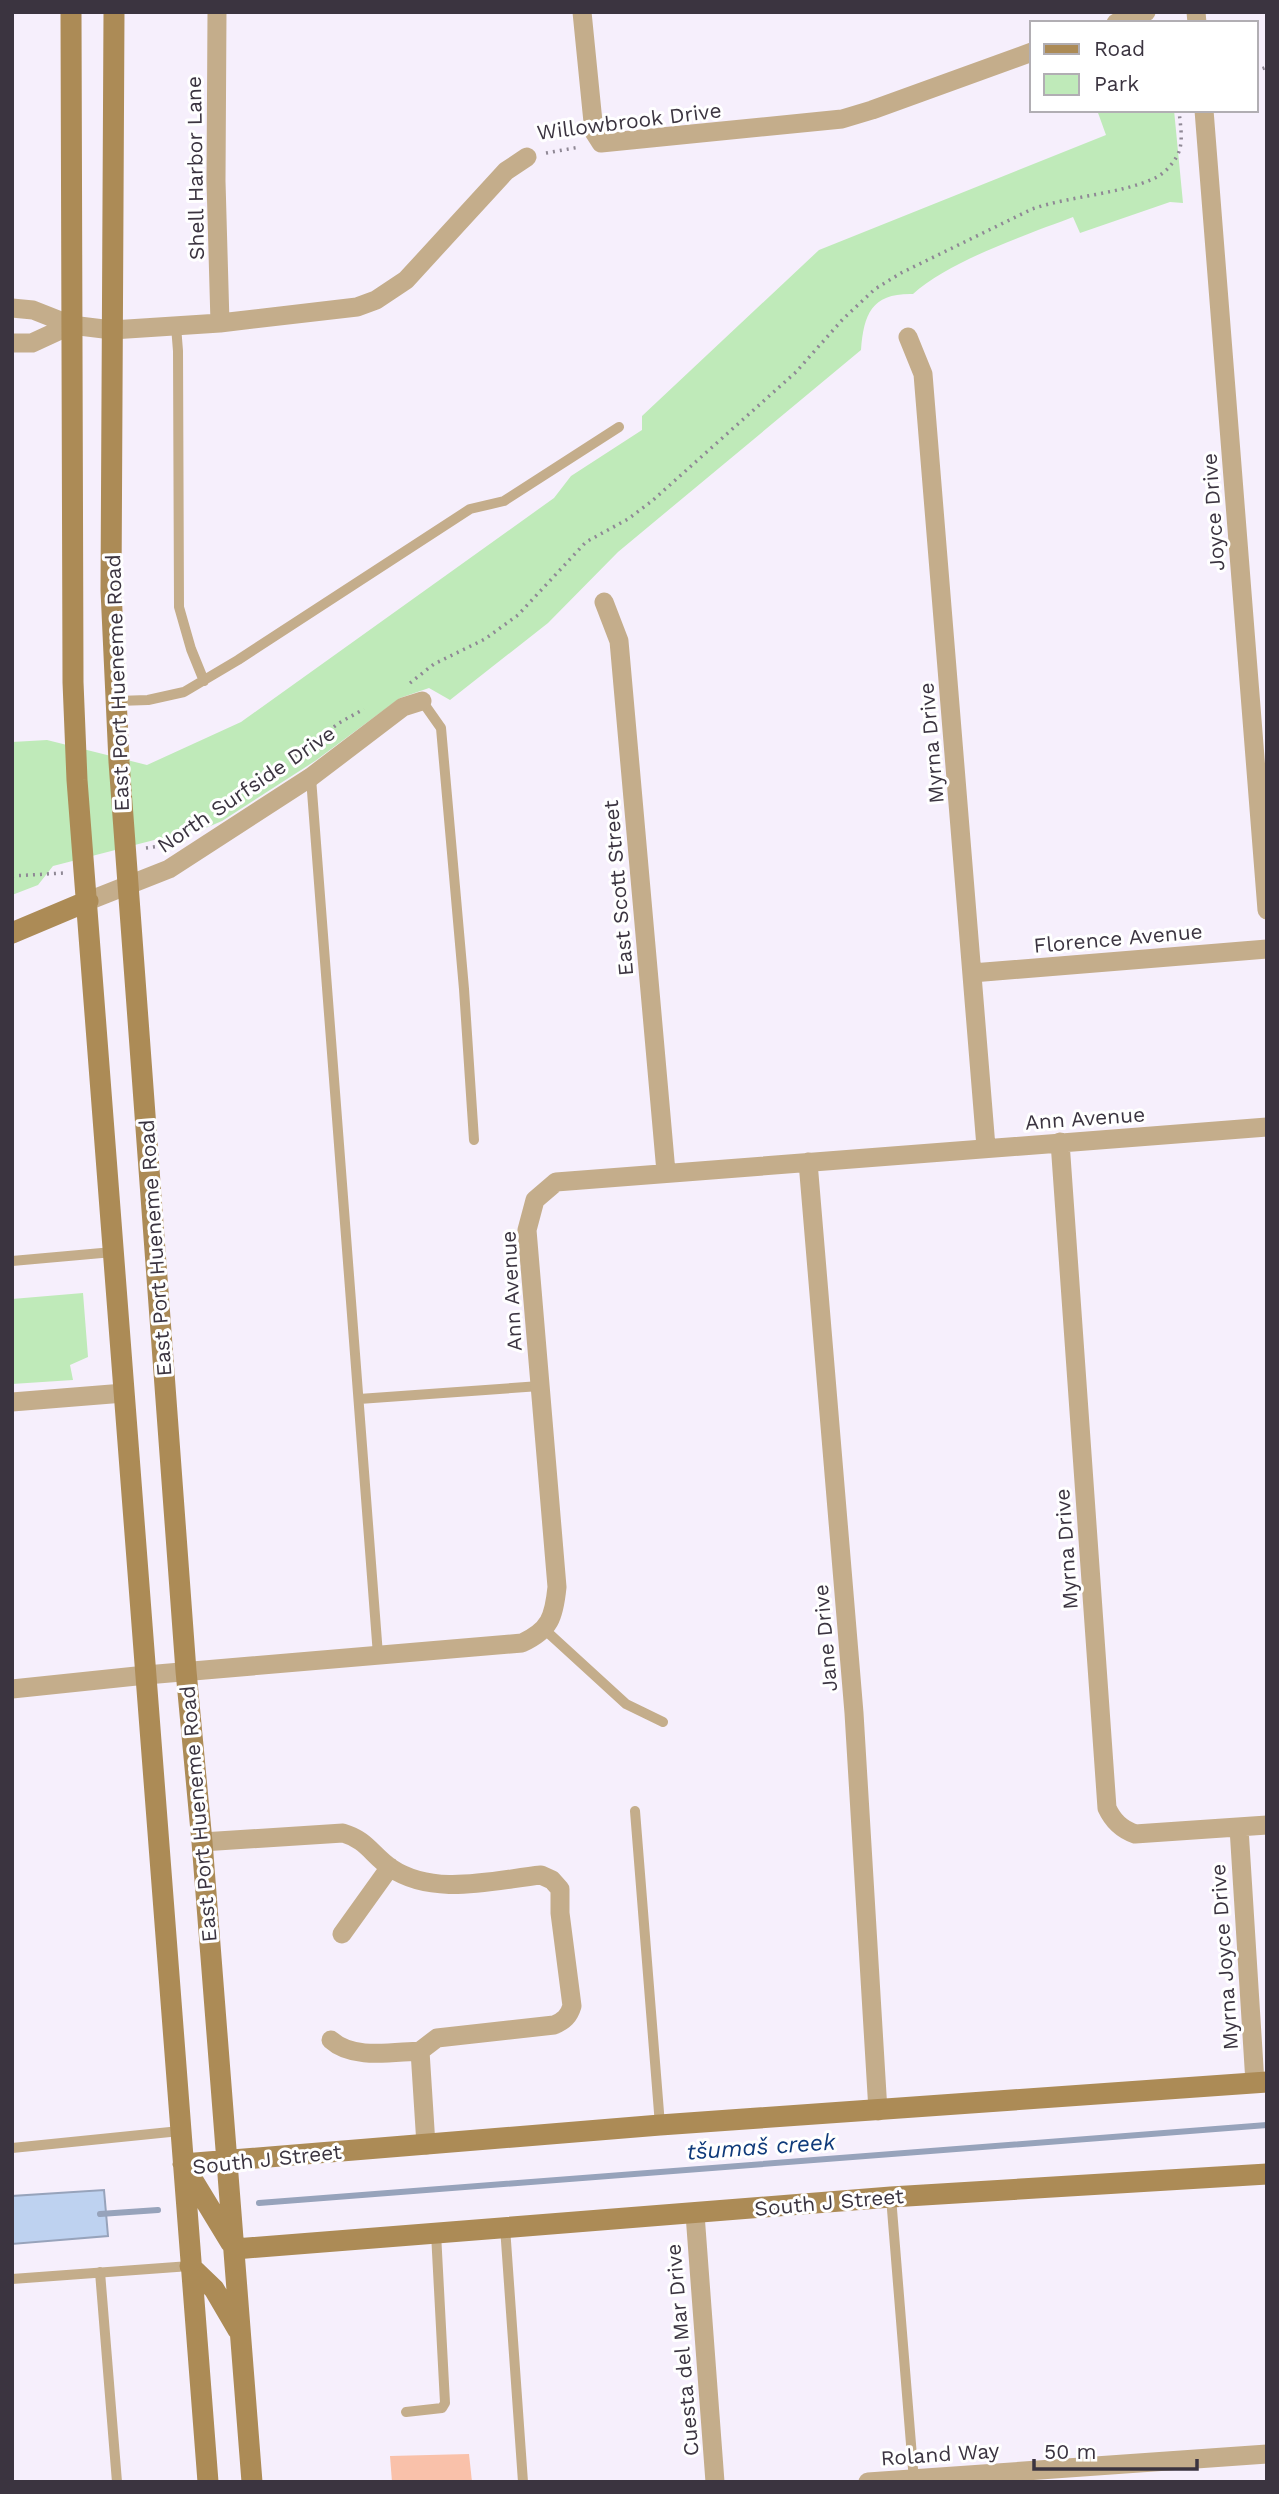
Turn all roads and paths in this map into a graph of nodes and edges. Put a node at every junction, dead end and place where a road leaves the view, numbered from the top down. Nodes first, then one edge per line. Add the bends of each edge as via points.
1 (71, 12) edge
2 (114, 12) edge
3 (217, 12) edge
4 (582, 12) edge
5 (1146, 12) edge
6 (1121, 21) edge
7 (1030, 53) edge
8 (1179, 112) edge
9 (1203, 112) edge
10 (601, 144) junction
11 (527, 157) joint
12 (12, 308) edge
13 (220, 323) junction
14 (71, 325) junction
15 (176, 326) junction
16 (112, 330) junction
17 (908, 337) dead end
18 (12, 343) edge
19 (619, 427) dead end
20 (604, 602) dead end
21 (204, 681) junction
22 (404, 687) dead end
23 (117, 701) junction
24 (422, 701) joint
25 (372, 705) dead end
26 (311, 777) junction
27 (242, 795) dead end
28 (155, 845) dead end
29 (170, 845) dead end
30 (59, 874) dead end
31 (12, 876) edge
32 (127, 887) junction
33 (88, 901) junction
34 (1267, 910) edge
35 (12, 933) edge
36 (1267, 949) edge
37 (972, 973) junction
38 (1267, 1127) edge
39 (474, 1140) dead end
40 (1060, 1142) junction
41 (986, 1147) junction
42 (807, 1161) junction
43 (666, 1172) junction
44 (114, 1252) junction
45 (12, 1261) edge
46 (540, 1386) junction
47 (124, 1393) junction
48 (359, 1399) junction
49 (12, 1402) edge
50 (544, 1629) junction
51 (378, 1655) junction
52 (186, 1671) junction
53 (146, 1675) junction
54 (12, 1689) edge
55 (663, 1722) dead end
56 (635, 1811) dead end
57 (1267, 1825) edge
58 (1239, 1828) junction
59 (202, 1842) junction
60 (390, 1867) junction
61 (342, 1934) dead end
62 (331, 2040) dead end
63 (420, 2051) junction
64 (1261, 2082) edge
65 (878, 2111) junction
66 (660, 2126) junction
67 (180, 2131) junction
68 (426, 2145) junction
69 (12, 2148) edge
70 (225, 2161) junction
71 (183, 2164) junction
72 (1267, 2174) edge
73 (891, 2197) junction
74 (695, 2214) junction
75 (505, 2227) junction
76 (436, 2233) junction
77 (234, 2249) junction
78 (190, 2266) junction
79 (100, 2272) junction
80 (12, 2279) edge
81 (241, 2334) junction
82 (406, 2412) dead end
83 (1267, 2454) edge
84 (914, 2480) edge
85 (117, 2482) edge
86 (208, 2482) edge
87 (252, 2482) edge
88 (523, 2482) edge
89 (715, 2482) edge
90 (868, 2482) edge

1 - 14 main road, East Port Hueneme Road
2 - 16 main road, East Port Hueneme Road
3 - 13 street, Shell Harbor Lane
4 - 10 street via 594,132
5 - 6 street
7 - 10 street, Willowbrook Drive via 842,119
8 - 22 path via 1178,154 1158,177 1032,209 875,289 796,372 652,501 586,541 518,615
9 - 34 street, Joyce Drive
10 - 11 path, Willowbrook Drive
11 - 13 street, Willowbrook Drive via 506,171 406,280 376,300 357,307
12 - 14 street, Willowbrook Drive via 33,310
13 - 15 street, Willowbrook Drive
14 - 16 street, Willowbrook Drive
14 - 18 street via 32,343
14 - 33 main road, East Port Hueneme Road via 73,682
15 - 16 street, Willowbrook Drive
15 - 21 lane via 179,607
16 - 23 main road, East Port Hueneme Road via 111,590
17 - 37 street, Myrna Drive via 923,374
19 - 21 lane via 504,501 470,509
20 - 43 street, East Scott Street via 619,641
21 - 23 lane via 184,692
23 - 32 main road, East Port Hueneme Road
24 - 26 street, North Surfside Drive via 403,708
24 - 39 lane via 441,728
25 - 27 path
26 - 32 street, North Surfside Drive via 169,869
26 - 48 lane
28 - 29 path
30 - 31 path
32 - 33 street, North Surfside Drive
32 - 52 main road, East Port Hueneme Road
33 - 35 main road
33 - 44 main road, East Port Hueneme Road
36 - 37 street, Florence Avenue
37 - 41 street, Myrna Drive
38 - 40 street, Ann Avenue
40 - 41 street, Ann Avenue
40 - 58 street, Myrna Drive via 1107,1808 1112,1819 1135,1834
41 - 42 street, Ann Avenue
42 - 43 street, Ann Avenue
42 - 65 street, Jane Drive via 854,1713
43 - 46 street, Ann Avenue via 556,1182 535,1200 527,1230
44 - 45 lane
44 - 47 main road, East Port Hueneme Road
46 - 48 lane
46 - 50 street, Ann Avenue via 557,1587 555,1611
47 - 49 street
47 - 53 main road, East Port Hueneme Road
48 - 51 lane
50 - 51 street via 522,1643
50 - 55 lane via 626,1704
51 - 52 street
52 - 53 street
52 - 59 main road, East Port Hueneme Road
53 - 54 street
53 - 67 main road, East Port Hueneme Road
56 - 66 lane
57 - 58 street
58 - 64 street, Myrna Joyce Drive
59 - 60 street via 343,1833 367,1844
59 - 70 main road, East Port Hueneme Road
60 - 61 street
60 - 63 street via 415,1880 442,1885 541,1875 560,1889 562,1899 572,2006 562,2022 437,2038
62 - 63 street via 340,2049 354,2052
63 - 68 street
64 - 65 main road, South J Street
65 - 66 main road, South J Street
66 - 68 main road, South J Street
67 - 69 lane
67 - 71 main road, East Port Hueneme Road
68 - 70 main road, South J Street
70 - 71 main road, South J Street
70 - 77 main road, East Port Hueneme Road
71 - 77 main road, South J Street
71 - 78 main road, East Port Hueneme Road
72 - 73 main road, South J Street
73 - 74 main road, South J Street
73 - 84 lane
74 - 75 main road, South J Street
74 - 89 street, Cuesta del Mar Drive
75 - 76 main road, South J Street
75 - 88 lane
76 - 77 main road, South J Street
76 - 82 lane via 445,2403 442,2408
77 - 81 main road, East Port Hueneme Road
78 - 79 lane
78 - 81 main road via 214,2289
78 - 86 main road, East Port Hueneme Road
79 - 80 lane
79 - 85 lane
81 - 87 main road, East Port Hueneme Road
83 - 84 street, Roland Way
84 - 90 street, Roland Way

